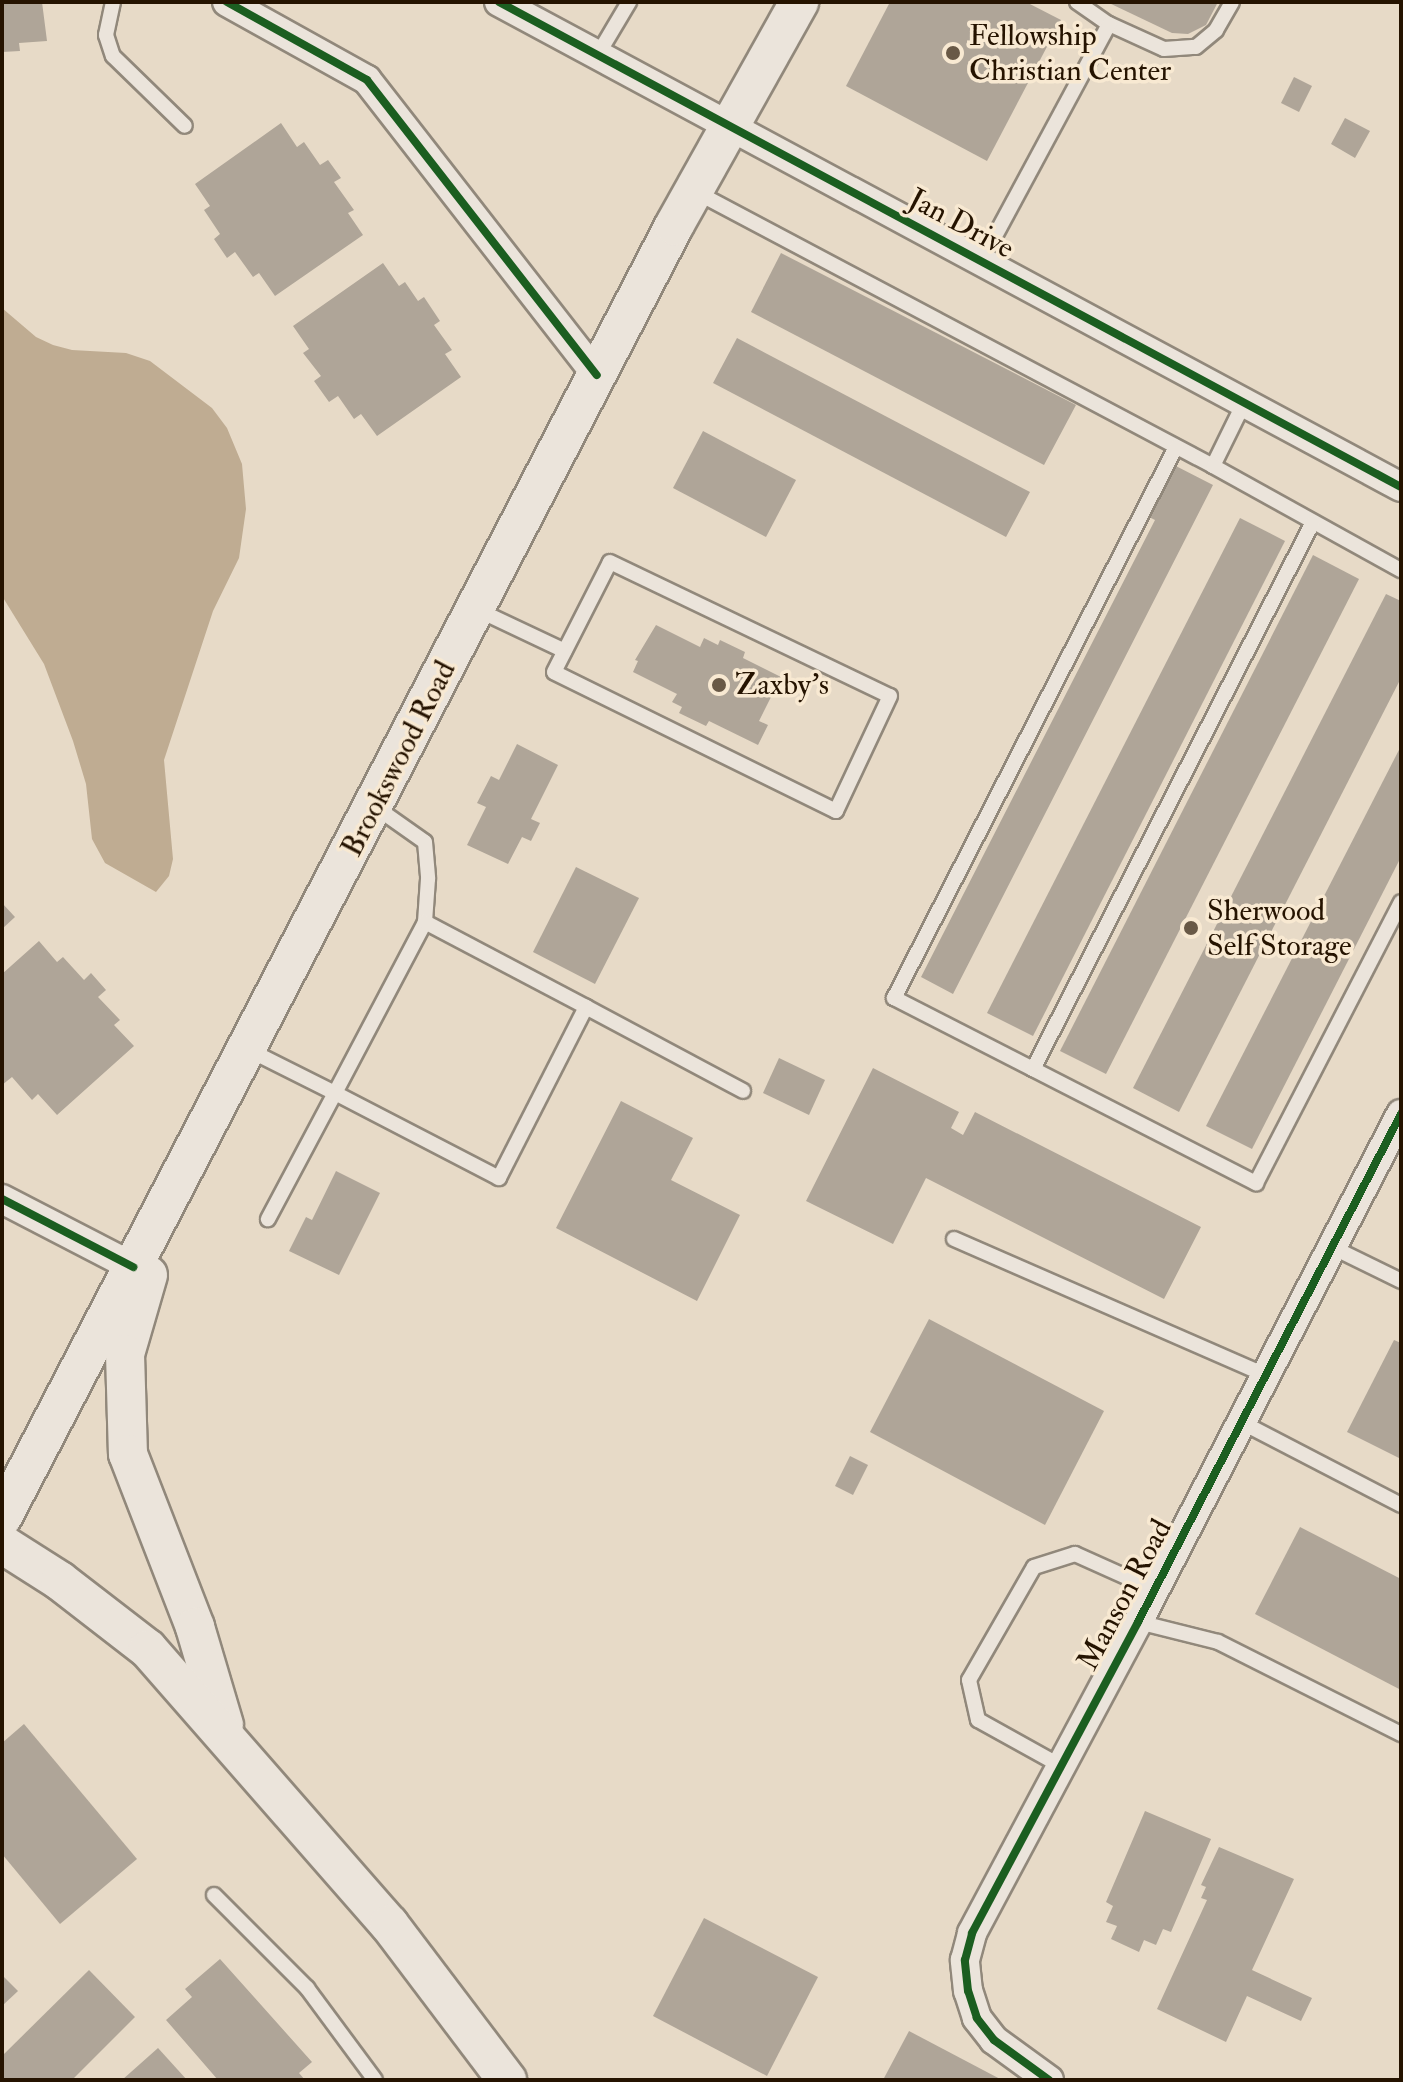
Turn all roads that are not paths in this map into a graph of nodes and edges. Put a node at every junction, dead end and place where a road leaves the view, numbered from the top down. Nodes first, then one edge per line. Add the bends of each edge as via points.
1 (113, 2) edge
2 (227, 2) edge
3 (499, 2) edge
4 (629, 2) edge
5 (1077, 2) edge
6 (1232, 2) edge
7 (789, 5) edge
8 (1109, 24) junction
9 (597, 56) junction
10 (185, 126) dead end
11 (729, 126) junction
12 (694, 191) junction
13 (981, 262) junction
14 (597, 375) junction
15 (1244, 403) junction
16 (1176, 447) junction
17 (1213, 466) junction
18 (1401, 487) edge
19 (1313, 522) junction
20 (1401, 570) edge
21 (476, 609) junction
22 (565, 651) junction
23 (374, 806) junction
24 (1401, 902) edge
25 (425, 922) junction
26 (586, 1007) junction
27 (248, 1049) junction
28 (1033, 1069) junction
29 (743, 1091) dead end
30 (335, 1093) junction
31 (1401, 1114) edge
32 (171, 1196) junction
33 (2, 1199) edge
34 (268, 1219) dead end
35 (954, 1239) dead end
36 (1332, 1247) junction
37 (133, 1267) junction
38 (1401, 1281) edge
39 (1266, 1375) junction
40 (1241, 1422) junction
41 (1401, 1505) edge
42 (2, 1518) edge
43 (2, 1544) edge
44 (1155, 1590) junction
45 (1138, 1622) junction
46 (1401, 1734) edge
47 (227, 1735) junction
48 (1061, 1766) junction
49 (214, 1895) dead end
50 (375, 2080) edge
51 (507, 2080) edge
52 (1049, 2080) edge

1 - 10 lane via 106,35 113,56
2 - 14 street via 367,80
3 - 9 street, Jan Drive
4 - 9 lane
5 - 8 lane
6 - 8 lane via 1216,30 1196,47 1164,49
7 - 11 main road, Brookswood Road
8 - 13 lane
9 - 11 street, Jan Drive
11 - 12 main road, Brookswood Road
11 - 13 street, Jan Drive
12 - 14 main road, Brookswood Road
12 - 16 lane
13 - 15 street, Jan Drive
14 - 21 main road, Brookswood Road
15 - 17 lane
15 - 18 street, Jan Drive
16 - 17 lane
16 - 28 lane via 894,998
17 - 19 lane
19 - 20 lane
19 - 28 lane
21 - 22 lane
21 - 23 main road, Brookswood Road
22 - 22 lane via 554,672 836,811 890,696 610,562
23 - 25 lane via 425,842
23 - 27 main road, Brookswood Road
24 - 28 lane via 1256,1183
25 - 26 lane
25 - 30 lane
26 - 29 lane
26 - 30 lane via 499,1178
27 - 30 lane
27 - 32 main road, Brookswood Road
30 - 34 lane
31 - 36 street, Manson Road
32 - 37 main road, Brookswood Road
32 - 47 main road via 125,1354 128,1454 195,1627
33 - 37 street
35 - 39 lane
36 - 38 lane
36 - 39 street, Manson Road
37 - 42 main road, Brookswood Road
39 - 40 street, Manson Road
40 - 41 lane
40 - 44 street, Manson Road
43 - 47 main road via 148,1649
44 - 45 street, Manson Road
44 - 48 lane via 1075,1554 1034,1567 969,1680 978,1720
45 - 46 lane via 1218,1642
45 - 48 street, Manson Road
47 - 51 main road via 389,1924
48 - 52 street, Manson Road via 972,1933 965,1960 977,2018 994,2040
49 - 50 lane via 307,1988

